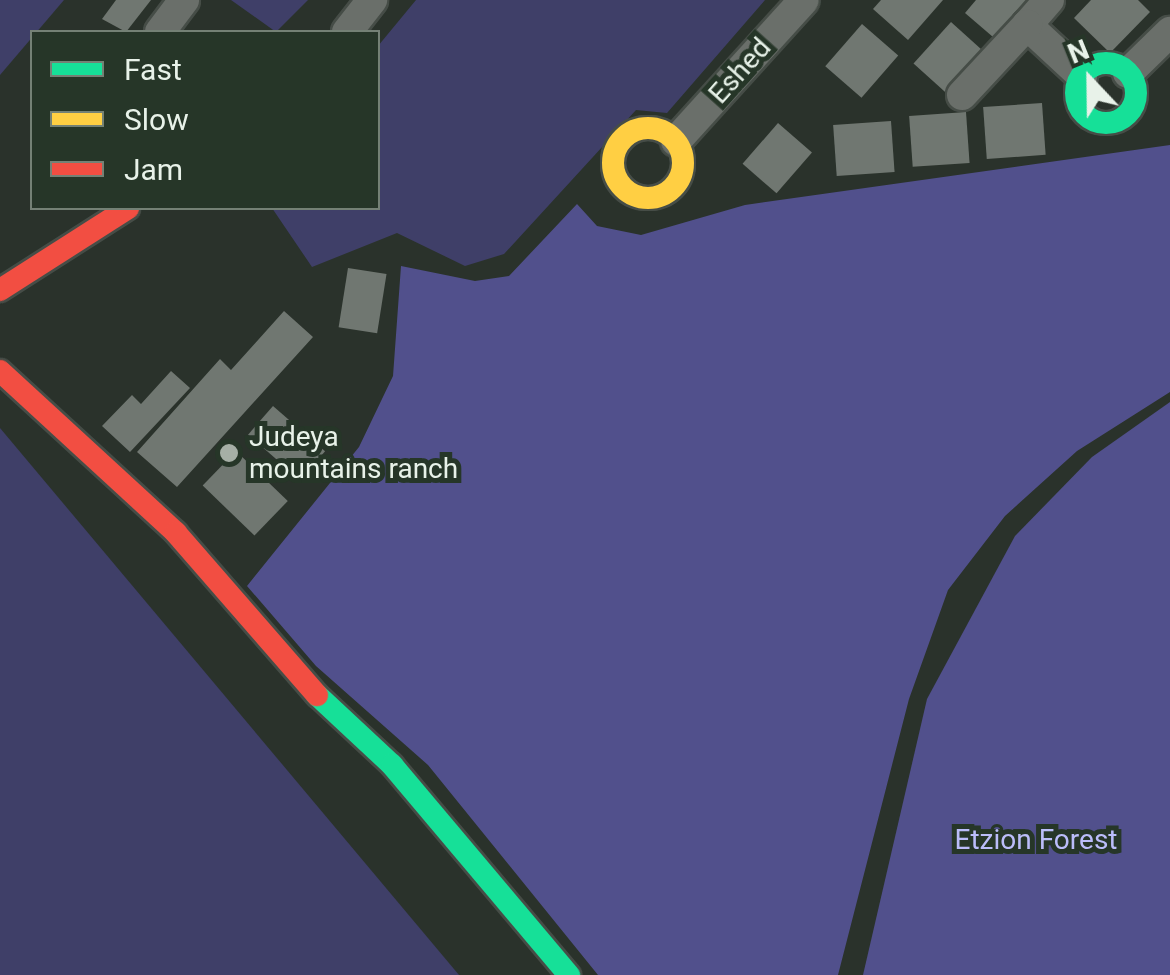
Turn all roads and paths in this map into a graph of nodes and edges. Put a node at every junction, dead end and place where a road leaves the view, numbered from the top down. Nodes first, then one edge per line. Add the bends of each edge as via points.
1 (184, 0) edge
2 (804, 0) edge
3 (1049, 0) edge
4 (1026, 25) junction
5 (162, 30) edge
6 (1170, 32) edge
7 (1128, 73) junction
8 (1082, 76) junction
9 (962, 95) dead end
10 (676, 141) dead end
11 (125, 210) edge
12 (0, 290) edge
13 (0, 371) edge
14 (569, 975) edge

1 - 5 street
2 - 10 street, Eshed
3 - 4 street
4 - 8 street
4 - 9 street
6 - 7 street
7 - 8 street via 1110,64
7 - 8 street via 1136,90 1132,109 1108,123 1090,118 1078,104
11 - 12 street
13 - 14 street via 176,533 292,672 392,765

